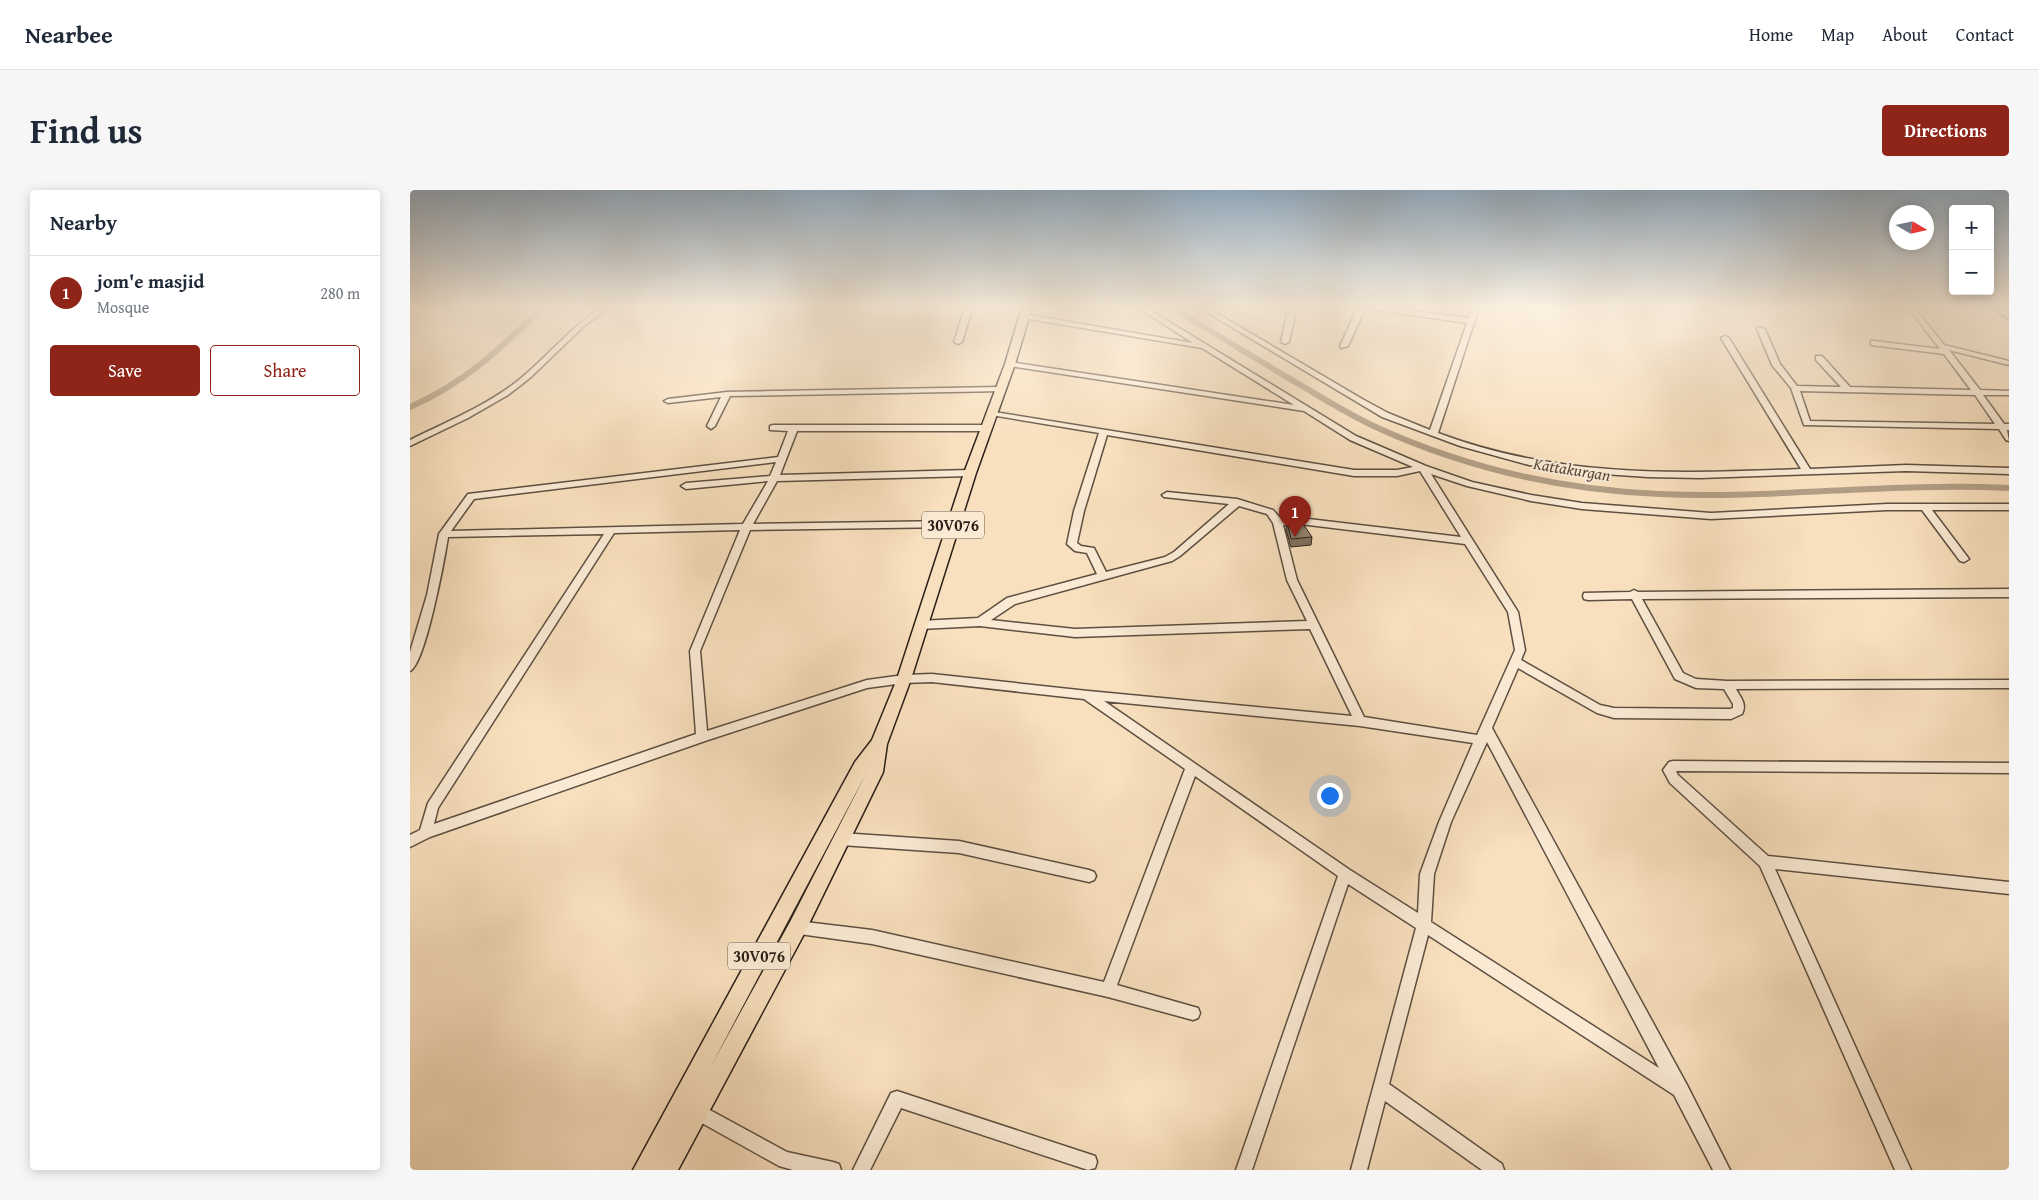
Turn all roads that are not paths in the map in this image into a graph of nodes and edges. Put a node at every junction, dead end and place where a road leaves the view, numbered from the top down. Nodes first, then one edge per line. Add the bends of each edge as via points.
1 (552, 353) edge
2 (1013, 353) edge
3 (1215, 353) edge
4 (1279, 353) edge
5 (1461, 353) edge
6 (1734, 353) edge
7 (1771, 353) edge
8 (1946, 353) edge
9 (1961, 353) edge
10 (1820, 358) dead end
11 (2009, 363) edge
12 (1010, 364) junction
13 (1795, 388) junction
14 (1000, 389) junction
15 (1848, 389) junction
16 (1978, 393) junction
17 (2009, 393) edge
18 (728, 394) junction
19 (668, 401) dead end
20 (1306, 409) junction
21 (991, 413) junction
22 (711, 426) dead end
23 (2005, 427) edge
24 (773, 428) dead end
25 (794, 428) junction
26 (985, 428) junction
27 (1104, 432) junction
28 (1433, 434) junction
29 (2009, 438) edge
30 (410, 441) edge
31 (782, 459) junction
32 (1423, 468) junction
33 (1806, 470) junction
34 (2009, 471) edge
35 (970, 473) junction
36 (774, 478) junction
37 (686, 486) dead end
38 (1167, 495) dead end
39 (1237, 502) junction
40 (1925, 507) junction
41 (2009, 507) edge
42 (1278, 522) junction
43 (953, 524) junction
44 (747, 526) junction
45 (611, 531) junction
46 (444, 534) junction
47 (1469, 541) junction
48 (1964, 559) dead end
49 (1103, 576) junction
50 (2009, 592) edge
51 (1634, 594) junction
52 (1588, 596) dead end
53 (980, 622) junction
54 (920, 625) junction
55 (1312, 625) junction
56 (1516, 661) junction
57 (410, 667) edge
58 (904, 679) junction
59 (2009, 684) edge
60 (1727, 685) junction
61 (1087, 694) junction
62 (1360, 721) junction
63 (1484, 734) junction
64 (702, 737) junction
65 (879, 744) junction
66 (1192, 767) junction
67 (2009, 768) edge
68 (426, 833) junction
69 (841, 839) junction
70 (410, 841) edge
71 (1765, 862) junction
72 (1345, 874) junction
73 (1089, 876) dead end
74 (2009, 888) edge
75 (1424, 924) junction
76 (797, 928) junction
77 (1108, 990) junction
78 (1193, 1013) dead end
79 (1381, 1088) junction
80 (1681, 1092) junction
81 (698, 1111) junction
82 (1089, 1162) dead end
83 (644, 1170) edge
84 (666, 1170) edge
85 (833, 1170) edge
86 (861, 1170) edge
87 (1244, 1170) edge
88 (1359, 1170) edge
89 (1496, 1170) edge
90 (1722, 1170) edge
91 (1903, 1170) edge

1 - 30 street via 517,385
2 - 12 main road, 30V076
3 - 20 street
4 - 28 street via 1386,416
5 - 28 street
6 - 33 street
7 - 13 street via 1776,365
8 - 16 street
9 - 11 street
10 - 15 street
12 - 14 main road, 30V076
12 - 20 street
13 - 15 street
13 - 23 street via 1807,422
14 - 18 street
14 - 21 main road, 30V076
15 - 16 street
16 - 17 street
16 - 23 street
18 - 19 street
18 - 22 street
20 - 32 street via 1353,438
21 - 26 main road, 30V076
21 - 27 street
23 - 29 street
24 - 25 street
25 - 26 street
25 - 31 street
26 - 35 main road, 30V076
27 - 32 street via 1354,474 1398,473
27 - 49 street via 1072,544 1091,550
28 - 33 street via 1522,460 1597,472 1684,475
31 - 36 street
31 - 46 street via 471,496
32 - 40 street via 1470,484 1582,506 1712,516
32 - 47 street
33 - 34 street via 1923,468
35 - 36 street
35 - 43 main road, 30V076
36 - 37 street
36 - 44 street
38 - 39 street
39 - 42 street via 1270,512
39 - 49 street via 1168,559
40 - 41 street
40 - 48 street
42 - 47 street via 1300,521
42 - 55 street via 1292,580
43 - 44 street
43 - 54 main road, 30V076
44 - 45 street
44 - 64 street via 695,651
45 - 46 street
45 - 68 street via 432,807
46 - 57 street via 432,595
47 - 56 street via 1513,612 1520,650
49 - 53 street via 1011,601
50 - 51 street
51 - 52 street
51 - 60 street via 1679,676 1692,683
53 - 54 street
53 - 55 street via 1075,632
54 - 58 main road, 30V076
55 - 62 street
56 - 60 street via 1597,709 1614,713 1731,714 1738,711 1738,704
56 - 63 street
58 - 61 street via 932,678
58 - 64 street via 867,684
58 - 65 main road, 30V076
59 - 60 street
61 - 62 street
61 - 66 street
62 - 63 street
63 - 75 street via 1445,822 1427,874
63 - 80 street
64 - 68 street
65 - 69 main road, 30V076 via 876,772
65 - 83 main road, 30V076 via 861,767
66 - 72 street
66 - 77 street
67 - 71 street via 1673,766 1669,770 1674,779
68 - 70 street
69 - 73 street via 959,847
69 - 76 main road, 30V076
71 - 74 street
71 - 91 street
72 - 75 street
72 - 87 street
75 - 79 street
75 - 80 street
76 - 77 street via 872,937
76 - 81 main road, 30V076
77 - 78 street
79 - 88 street
79 - 89 street
80 - 90 street
81 - 84 main road, 30V076
81 - 85 street via 785,1160
82 - 86 street via 897,1099

